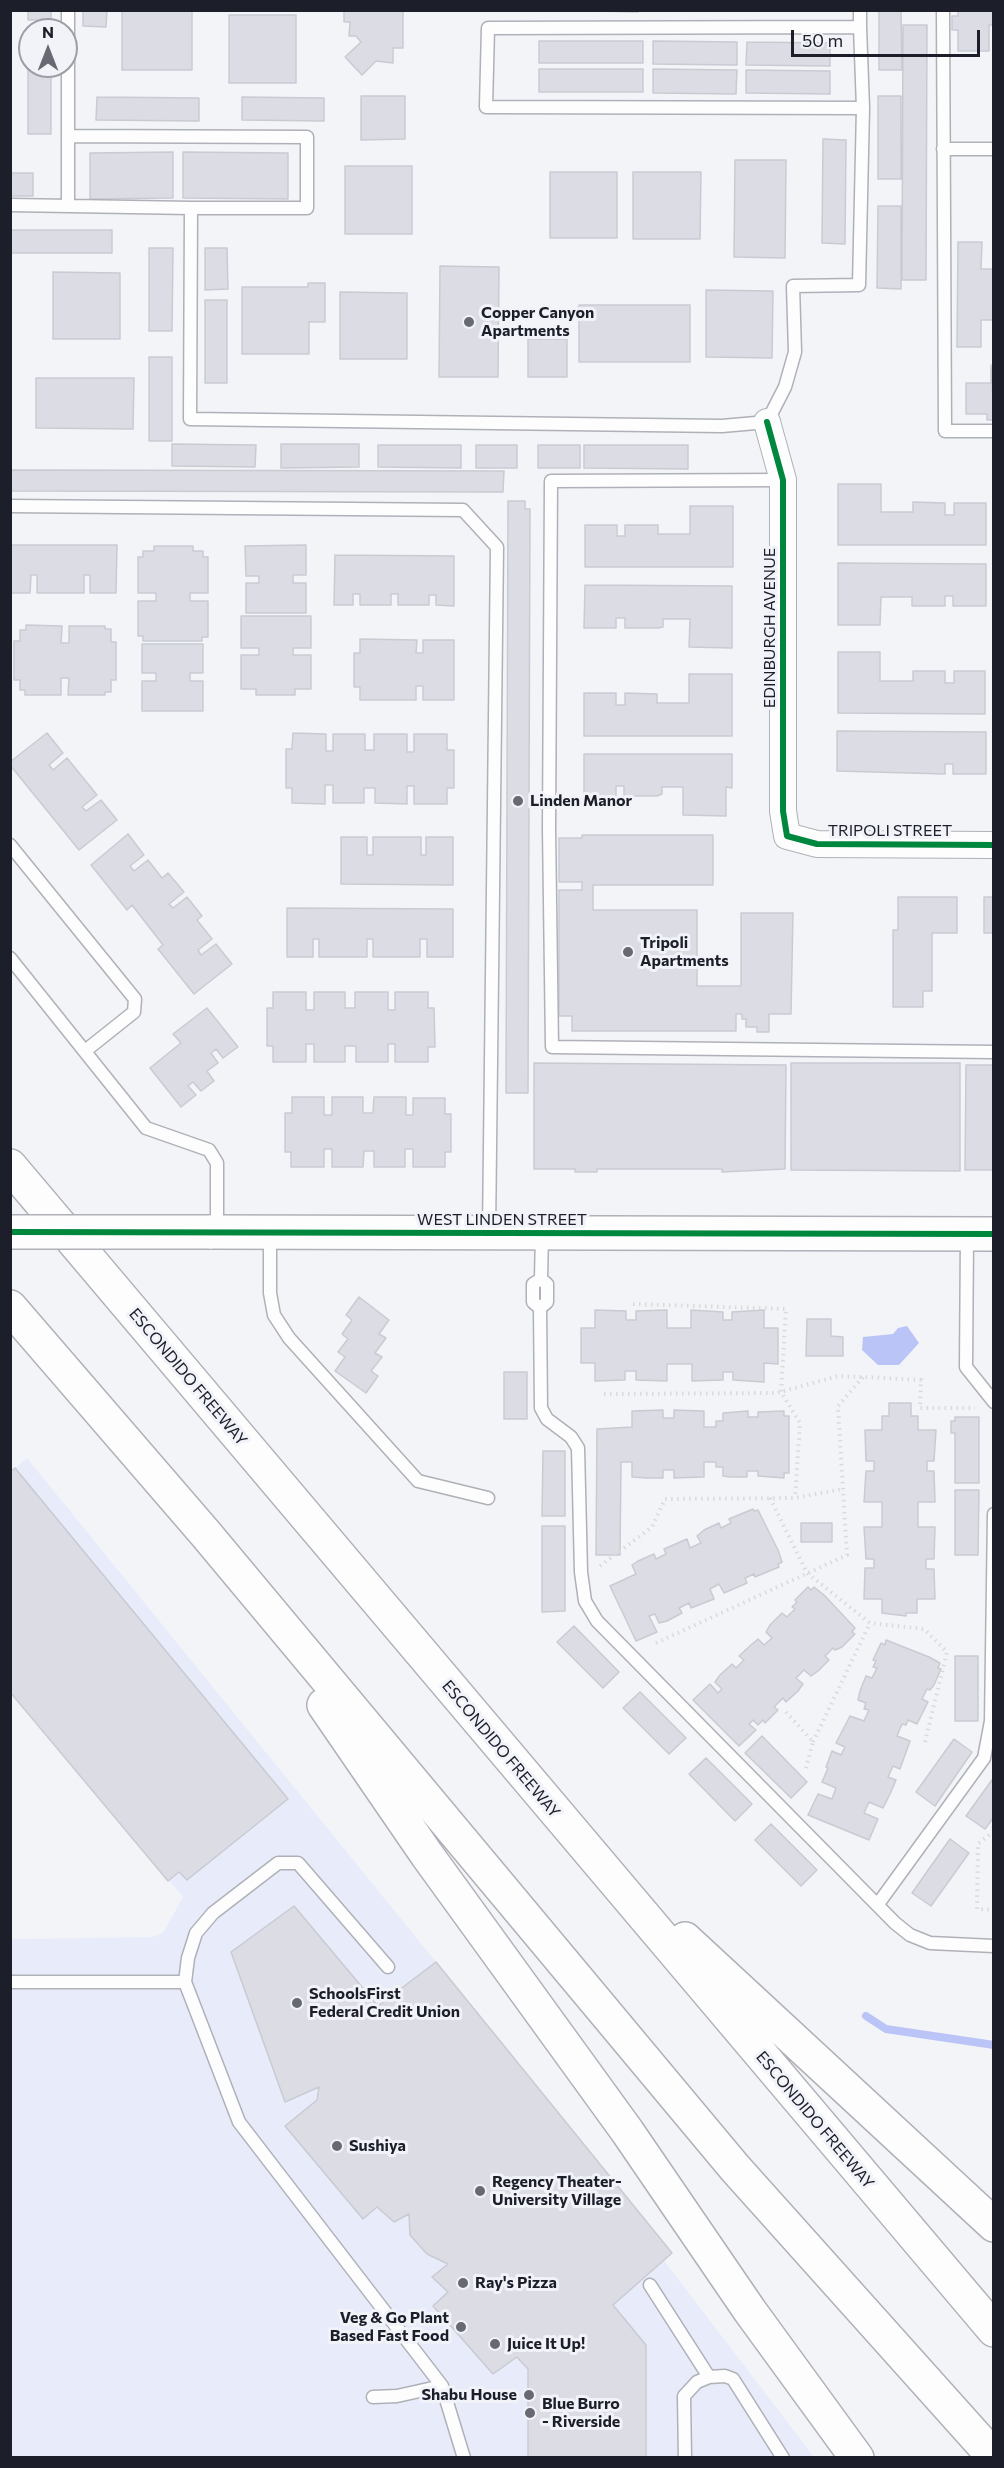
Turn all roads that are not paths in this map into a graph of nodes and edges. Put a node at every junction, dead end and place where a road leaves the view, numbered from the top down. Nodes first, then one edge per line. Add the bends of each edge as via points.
1 (68, 10) edge
2 (860, 10) edge
3 (943, 10) edge
4 (860, 27) junction
5 (863, 108) junction
6 (68, 136) junction
7 (943, 149) junction
8 (993, 149) edge
9 (10, 205) edge
10 (68, 205) junction
11 (191, 208) junction
12 (767, 422) junction
13 (993, 431) edge
14 (783, 480) junction
15 (10, 506) edge
16 (788, 836) joint
17 (10, 845) edge
18 (993, 845) edge
19 (10, 958) edge
20 (86, 1051) junction
21 (993, 1052) edge
22 (10, 1166) edge
23 (10, 1232) edge
24 (213, 1232) junction
25 (270, 1233) junction
26 (489, 1233) junction
27 (542, 1233) junction
28 (980, 1234) edge
29 (10, 1307) edge
30 (988, 1405) edge
31 (488, 1498) dead end
32 (993, 1514) edge
33 (205, 1533) junction
34 (581, 1844) junction
35 (878, 1904) junction
36 (993, 1946) edge
37 (388, 1967) dead end
38 (10, 1982) edge
39 (185, 1982) junction
40 (993, 2225) edge
41 (650, 2285) dead end
42 (993, 2330) edge
43 (709, 2377) junction
44 (442, 2386) junction
45 (373, 2397) dead end
46 (464, 2457) edge
47 (685, 2457) edge
48 (783, 2457) edge
49 (857, 2457) edge
50 (993, 2457) edge

1 - 6 lane
2 - 4 lane
3 - 7 lane
4 - 5 lane
4 - 5 lane via 488,28 486,107
5 - 12 lane via 860,285 793,286 795,351 785,387
6 - 10 lane
6 - 11 lane via 307,137 307,208
7 - 8 lane
7 - 13 lane via 945,431
9 - 10 lane
10 - 11 lane
11 - 12 lane via 189,419 722,426
12 - 14 street, EDINBURGH AVENUE
14 - 16 street, EDINBURGH AVENUE via 783,812
14 - 21 lane via 551,481 552,1047
15 - 26 lane via 463,510 497,547
16 - 18 street, TRIPOLI STREET via 817,844
17 - 20 lane via 135,999 134,1012
19 - 20 lane
20 - 24 lane via 146,1128 209,1150 218,1163
22 - 34 main road, ESCONDIDO FREEWAY
23 - 24 main road, WEST LINDEN STREET, bridge
24 - 25 main road, WEST LINDEN STREET
25 - 26 main road, WEST LINDEN STREET
25 - 31 lane via 270,1293 274,1315 289,1338 418,1481
26 - 27 main road, WEST LINDEN STREET
27 - 28 main road, WEST LINDEN STREET
27 - 35 lane via 541,1279 547,1284 547,1302 540,1308 541,1408 547,1419 571,1437 578,1448 585,1601 597,1621
28 - 30 lane via 966,1367
29 - 33 main road
32 - 35 lane via 991,1721 984,1758
33 - 49 main road via 427,1855
33 - 50 main road via 735,2168
34 - 40 main road
34 - 42 main road, ESCONDIDO FREEWAY
35 - 36 lane via 910,1935 930,1943
37 - 39 lane via 298,1863 278,1863 213,1913 196,1933
38 - 39 lane
39 - 44 lane via 239,2122
41 - 43 lane
43 - 47 lane via 697,2382 684,2396
43 - 48 lane via 733,2379
44 - 45 lane
44 - 46 lane

